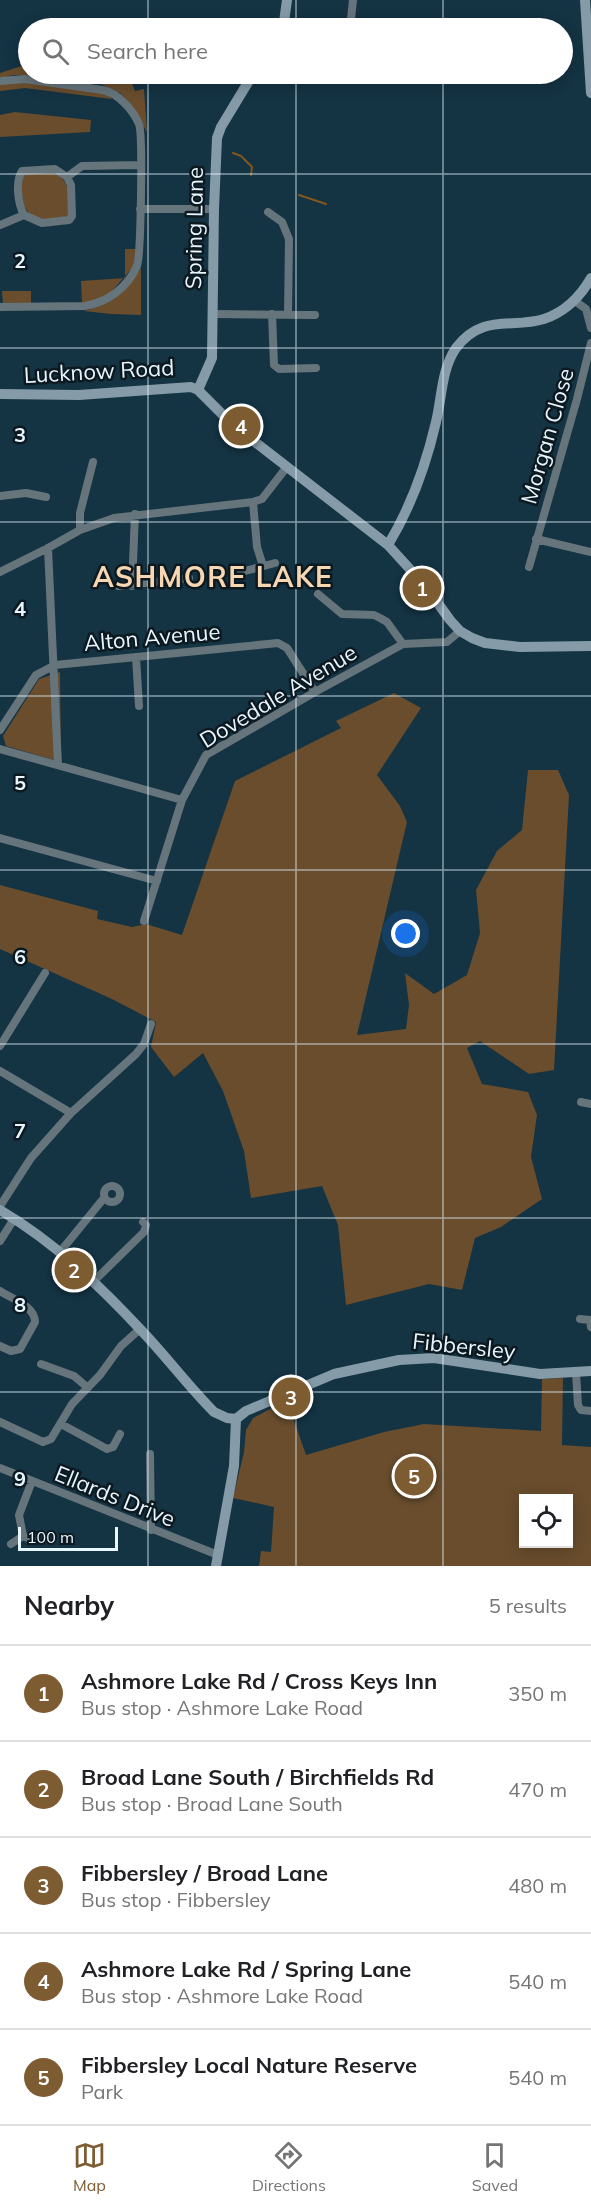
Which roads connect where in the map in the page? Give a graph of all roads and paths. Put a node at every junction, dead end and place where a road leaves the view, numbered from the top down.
1 (287, 0) edge
2 (352, 0) edge
3 (585, 0) edge
4 (285, 18) edge
5 (351, 18) edge
6 (18, 80) edge
7 (0, 81) edge
8 (60, 84) edge
9 (247, 84) edge
10 (591, 93) edge
11 (140, 165) junction
12 (67, 177) junction
13 (140, 209) junction
14 (214, 209) junction
15 (268, 212) dead end
16 (24, 215) junction
17 (0, 225) edge
18 (591, 278) edge
19 (575, 301) junction
20 (0, 307) edge
21 (213, 314) junction
22 (272, 314) junction
23 (288, 315) junction
24 (315, 315) dead end
25 (591, 328) edge
26 (591, 343) edge
27 (316, 368) dead end
28 (198, 390) junction
29 (0, 394) edge
30 (93, 462) dead end
31 (286, 468) junction
32 (0, 496) edge
33 (45, 497) dead end
34 (253, 502) junction
35 (135, 514) junction
36 (80, 530) junction
37 (536, 539) junction
38 (388, 545) junction
39 (48, 548) junction
40 (591, 552) edge
41 (275, 563) dead end
42 (263, 566) junction
43 (529, 567) dead end
44 (0, 572) edge
45 (241, 572) dead end
46 (189, 578) dead end
47 (118, 586) dead end
48 (132, 586) junction
49 (318, 594) dead end
50 (460, 631) junction
51 (403, 644) junction
52 (591, 646) edge
53 (135, 657) junction
54 (55, 665) junction
55 (315, 692) junction
56 (139, 706) dead end
57 (0, 730) edge
58 (0, 749) edge
59 (58, 765) junction
60 (182, 800) junction
61 (0, 838) edge
62 (157, 881) junction
63 (144, 921) dead end
64 (45, 973) dead end
65 (151, 1024) dead end
66 (0, 1046) edge
67 (0, 1071) edge
68 (581, 1102) dead end
69 (591, 1104) edge
70 (71, 1113) junction
71 (104, 1198) dead end
72 (0, 1208) edge
73 (14, 1219) junction
74 (143, 1222) dead end
75 (0, 1242) edge
76 (60, 1252) junction
77 (94, 1281) junction
78 (0, 1292) edge
79 (579, 1319) dead end
80 (591, 1327) edge
81 (140, 1329) junction
82 (0, 1346) edge
83 (41, 1364) dead end
84 (591, 1371) edge
85 (575, 1373) junction
86 (87, 1387) junction
87 (591, 1411) edge
88 (236, 1419) junction
89 (0, 1422) edge
90 (61, 1424) junction
91 (120, 1434) dead end
92 (150, 1454) dead end
93 (0, 1468) edge
94 (140, 1473) dead end
95 (150, 1473) junction
96 (33, 1482) junction
97 (151, 1530) junction
98 (23, 1536) junction
99 (33, 1540) dead end
100 (11, 1544) dead end
101 (217, 1560) edge

1 - 4 street
2 - 5 street
3 - 10 street
6 - 7 street
8 - 11 street
9 - 14 street, Spring Lane
11 - 12 street
11 - 13 street
12 - 16 street
12 - 16 street
13 - 14 street
13 - 20 street
14 - 21 street, Spring Lane
15 - 23 street
16 - 17 street
18 - 19 street
19 - 25 street
19 - 38 street
21 - 22 street
21 - 28 street, Spring Lane
22 - 23 street
22 - 27 street
23 - 24 street
26 - 37 street, Morgan Close
28 - 29 street, Lucknow Road
28 - 31 street
30 - 36 street
31 - 34 street
31 - 38 street
32 - 33 street
34 - 35 street
34 - 42 street
35 - 36 street
35 - 48 street
36 - 39 street
37 - 40 street, Morgan Close
37 - 43 street, Morgan Close
38 - 50 street
39 - 44 street
39 - 54 street
41 - 42 street
42 - 45 street
46 - 48 street
47 - 48 street
49 - 51 street
50 - 51 street, Dovedale Avenue
50 - 52 street
51 - 55 street, Dovedale Avenue
53 - 54 street, Alton Avenue
53 - 55 street, Alton Avenue
53 - 56 street
54 - 57 street, Alton Avenue
54 - 59 street
55 - 60 street, Dovedale Avenue
58 - 59 street
59 - 60 street
60 - 62 street, Dovedale Avenue
61 - 62 street
62 - 63 street, Dovedale Avenue
64 - 66 street
65 - 70 street
67 - 70 street
68 - 69 street
70 - 72 street
71 - 76 street
72 - 73 street
73 - 75 street
73 - 76 street
74 - 77 street
76 - 77 street
77 - 81 street
78 - 82 street
79 - 80 street
81 - 86 street
81 - 88 street
83 - 86 street
84 - 85 street, Fibbersley
85 - 87 street
85 - 88 street, Fibbersley
86 - 90 street
88 - 101 street
89 - 90 street
90 - 91 street
92 - 95 street
93 - 96 street, Ellards Drive
94 - 95 street
95 - 97 street
96 - 97 street, Ellards Drive
96 - 98 street
97 - 101 street, Ellards Drive
98 - 99 street
98 - 100 street

